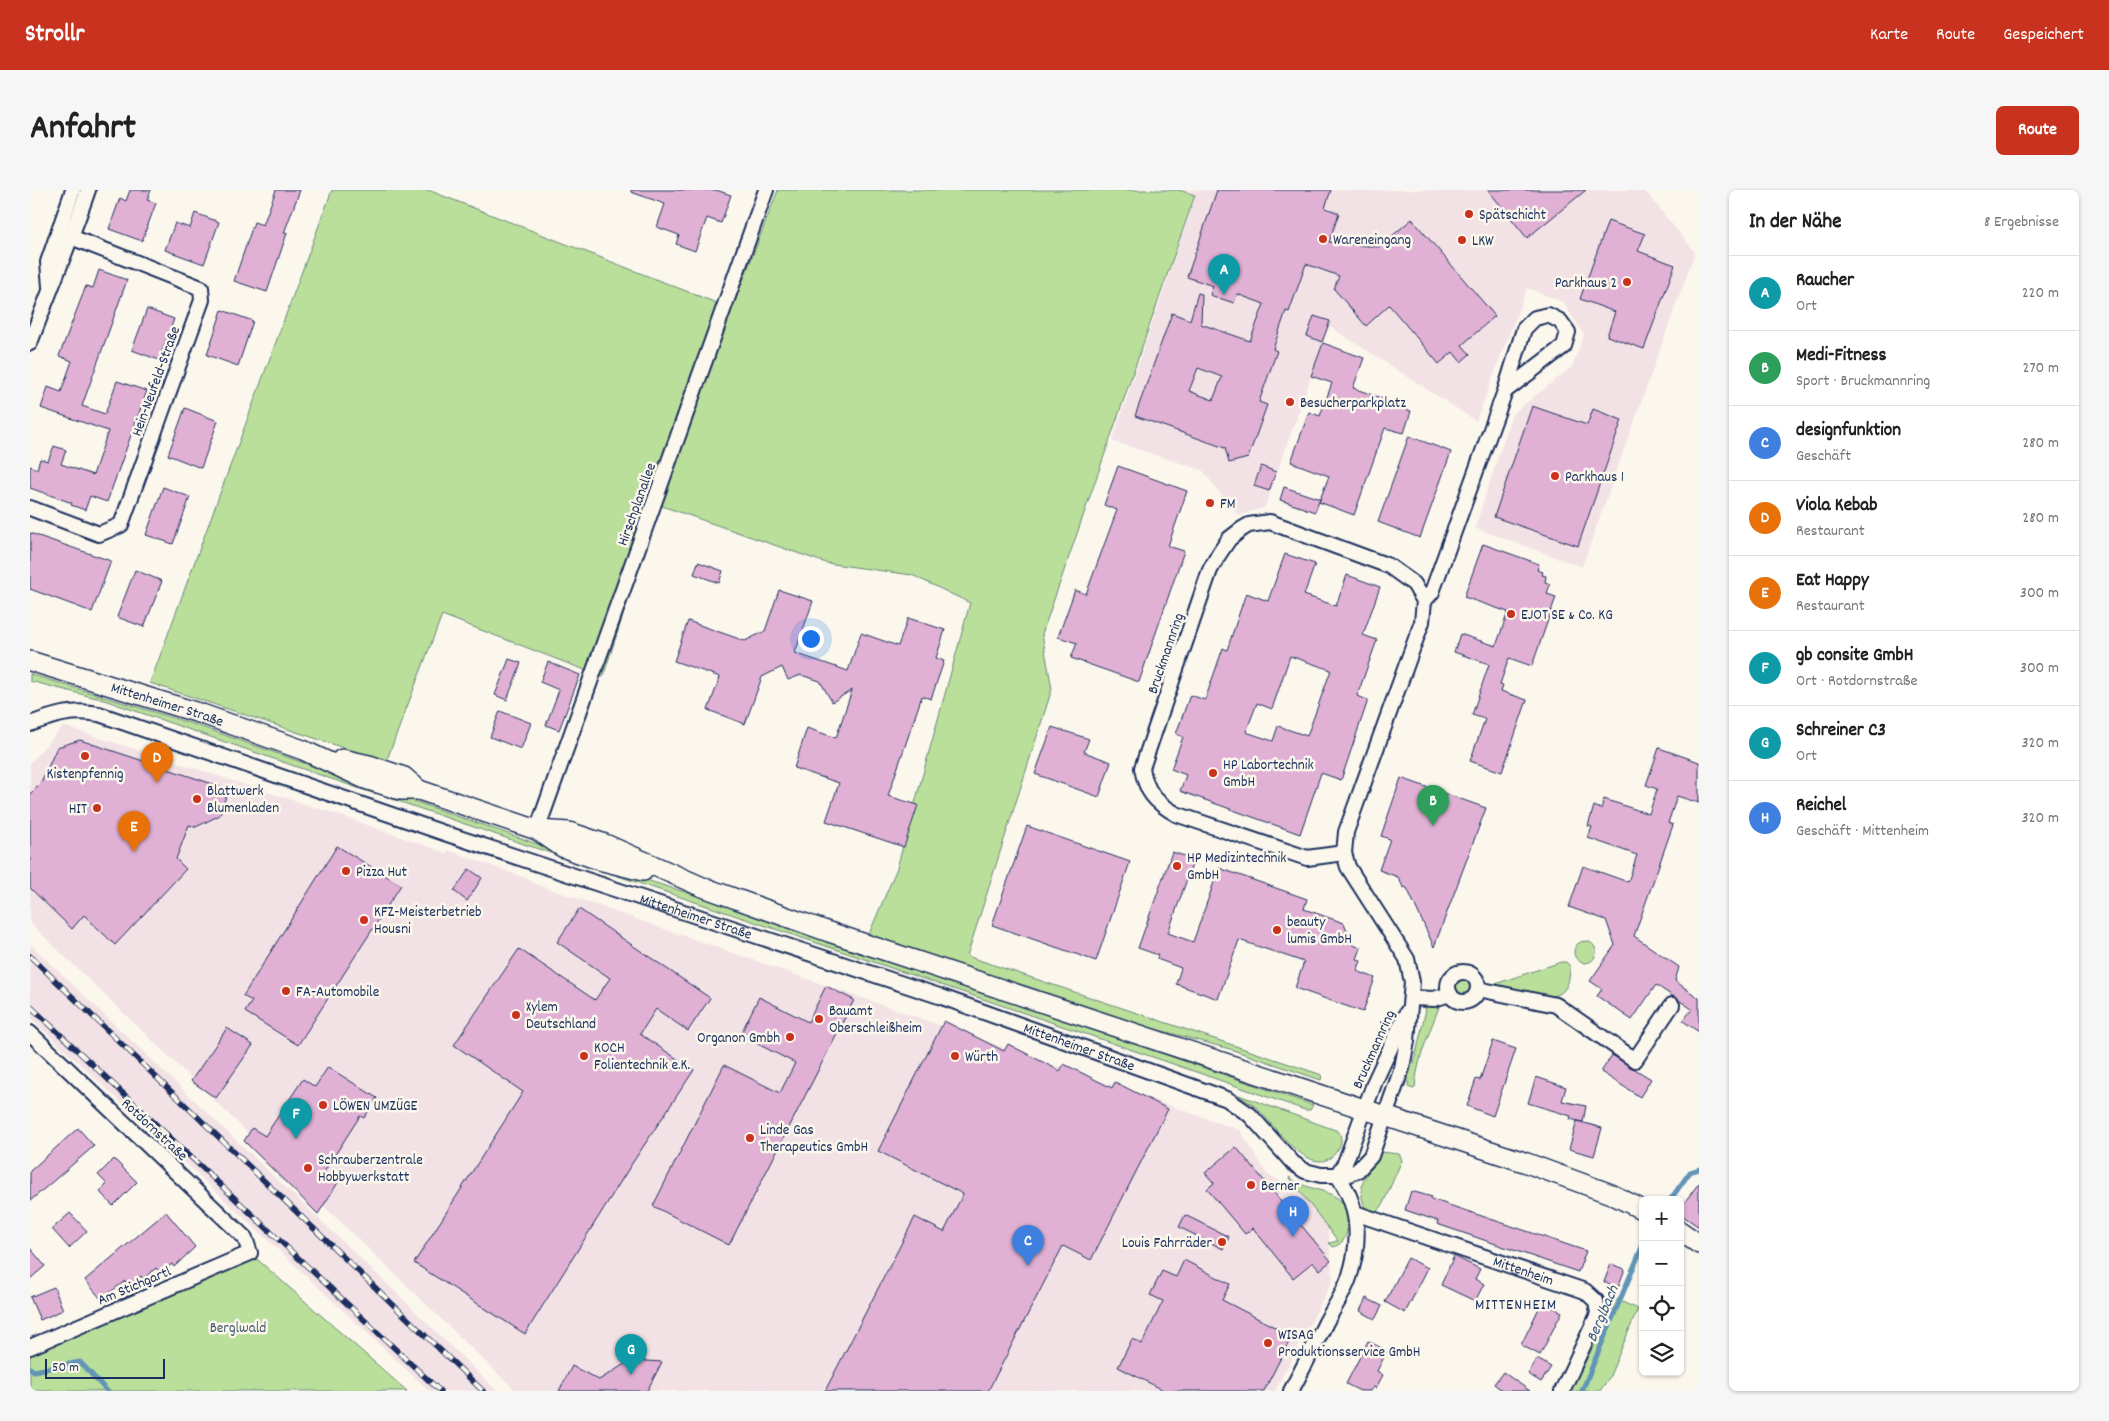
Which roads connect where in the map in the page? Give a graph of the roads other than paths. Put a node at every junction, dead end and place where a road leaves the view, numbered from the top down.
1 (766, 190) edge
2 (80, 191) edge
3 (71, 237) junction
4 (50, 288) junction
5 (34, 321) edge
6 (30, 343) edge
7 (1505, 390) junction
8 (30, 508) edge
9 (1424, 601) junction
10 (30, 661) edge
11 (30, 724) edge
12 (537, 830) junction
13 (1344, 853) junction
14 (1478, 989) junction
15 (1450, 994) junction
16 (1412, 1001) junction
17 (1672, 1005) dead end
18 (30, 1033) edge
19 (1364, 1108) junction
20 (1386, 1115) junction
21 (1337, 1175) junction
22 (1639, 1208) edge
23 (1355, 1213) junction
24 (1684, 1234) edge
25 (1699, 1244) edge
26 (250, 1253) joint
27 (30, 1347) edge
28 (1291, 1391) edge
29 (1562, 1391) edge

1 - 12 street, Hirschplanallee
2 - 3 street
2 - 4 street
3 - 4 street
3 - 8 street, Hein-Neufeld-Straße
4 - 5 street
5 - 6 street
7 - 7 street
7 - 9 street
9 - 13 street
9 - 13 street, Bruckmannring
10 - 12 main road, Mittenheimer Straße
11 - 21 street, Mittenheimer Straße
12 - 19 main road, Mittenheimer Straße
13 - 16 street, Bruckmannring
14 - 15 street, Bruckmannring
14 - 15 street
14 - 17 street
15 - 16 street, Bruckmannring
16 - 19 street, Bruckmannring
16 - 20 street, Bruckmannring
18 - 26 street, Rotdornstraße
19 - 20 main road, Mittenheimer Straße
19 - 21 street
20 - 21 street, Mittenheimer Straße
20 - 22 main road
21 - 23 street
23 - 28 street
23 - 29 street, Mittenheim
24 - 25 main road
26 - 27 street, Am Stichgartl

